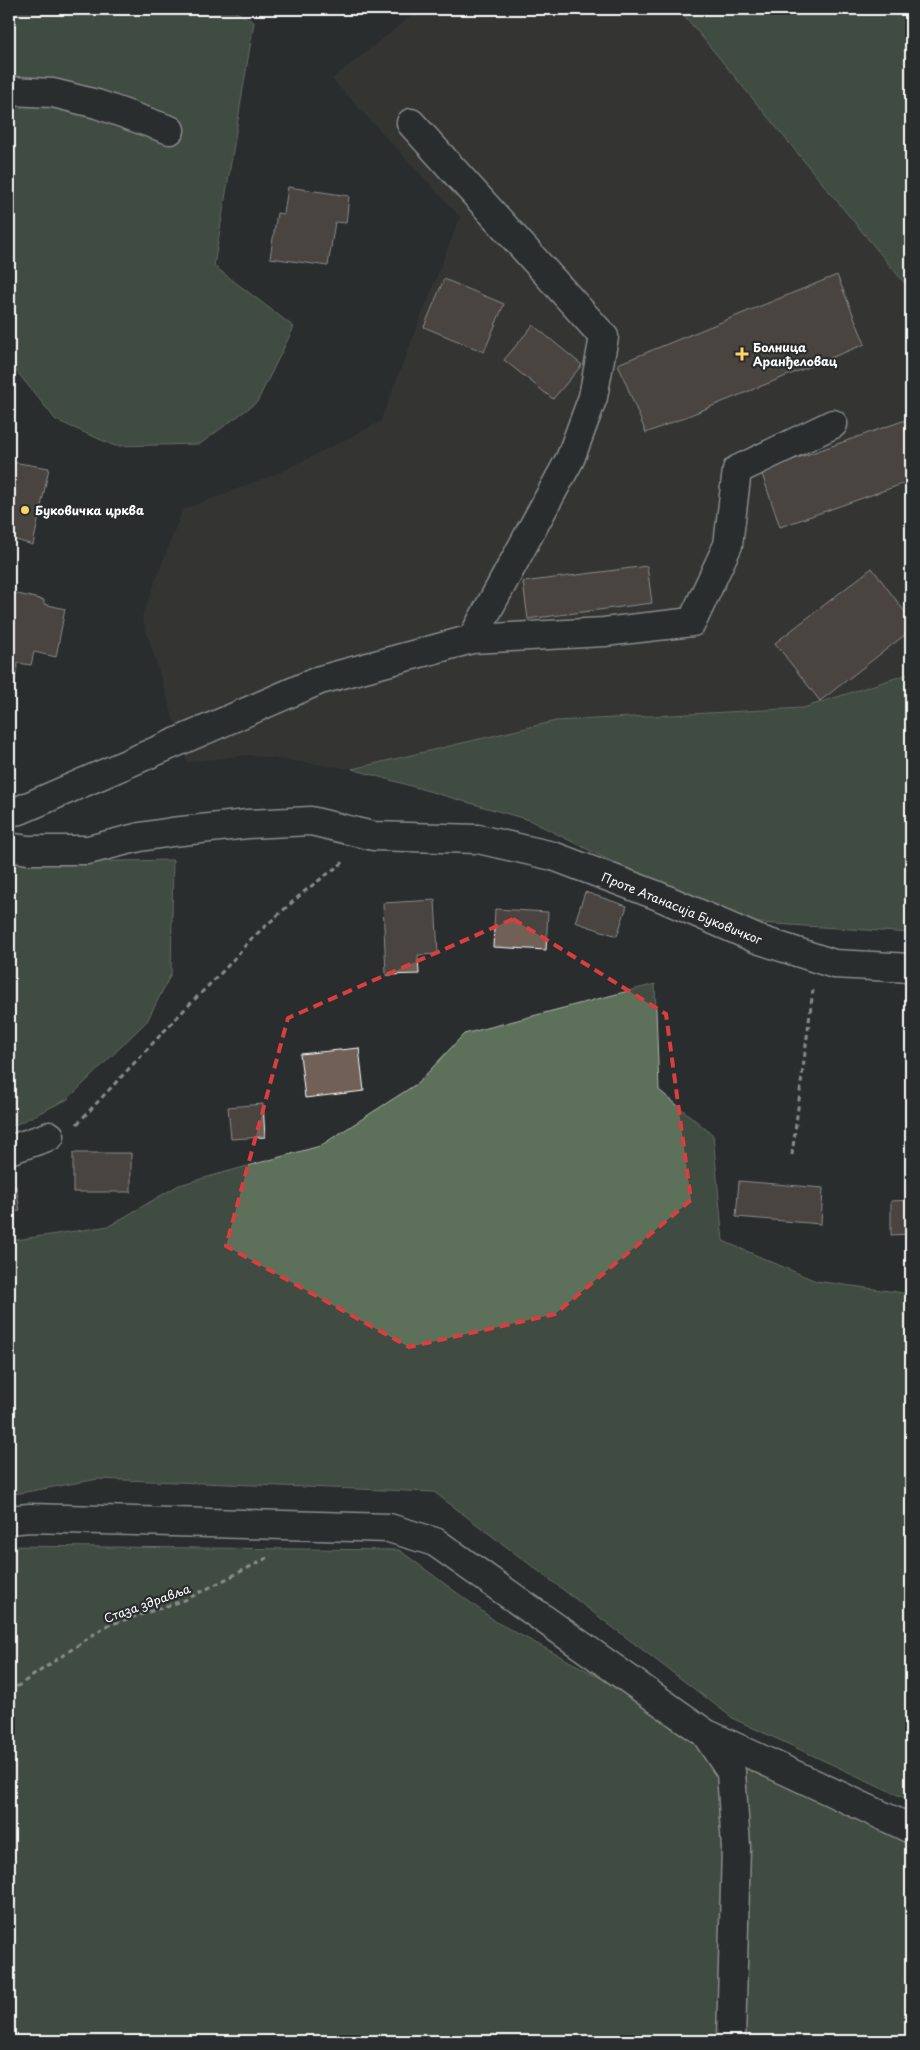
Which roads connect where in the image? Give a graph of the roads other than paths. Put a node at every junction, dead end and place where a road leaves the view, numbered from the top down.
1 (9, 91) edge
2 (411, 123) dead end
3 (170, 130) dead end
4 (833, 424) dead end
5 (472, 639) junction
6 (9, 812) edge
7 (9, 847) edge
8 (911, 968) edge
9 (50, 1136) road end
10 (9, 1150) edge
11 (9, 1520) edge
12 (705, 1733) junction
13 (911, 1829) edge
14 (731, 2041) edge

1 - 3 street
2 - 5 street
4 - 5 street
5 - 6 street
7 - 8 street, Проте Атанасија Буковичког
9 - 10 street
11 - 12 street
12 - 13 street
12 - 14 street

